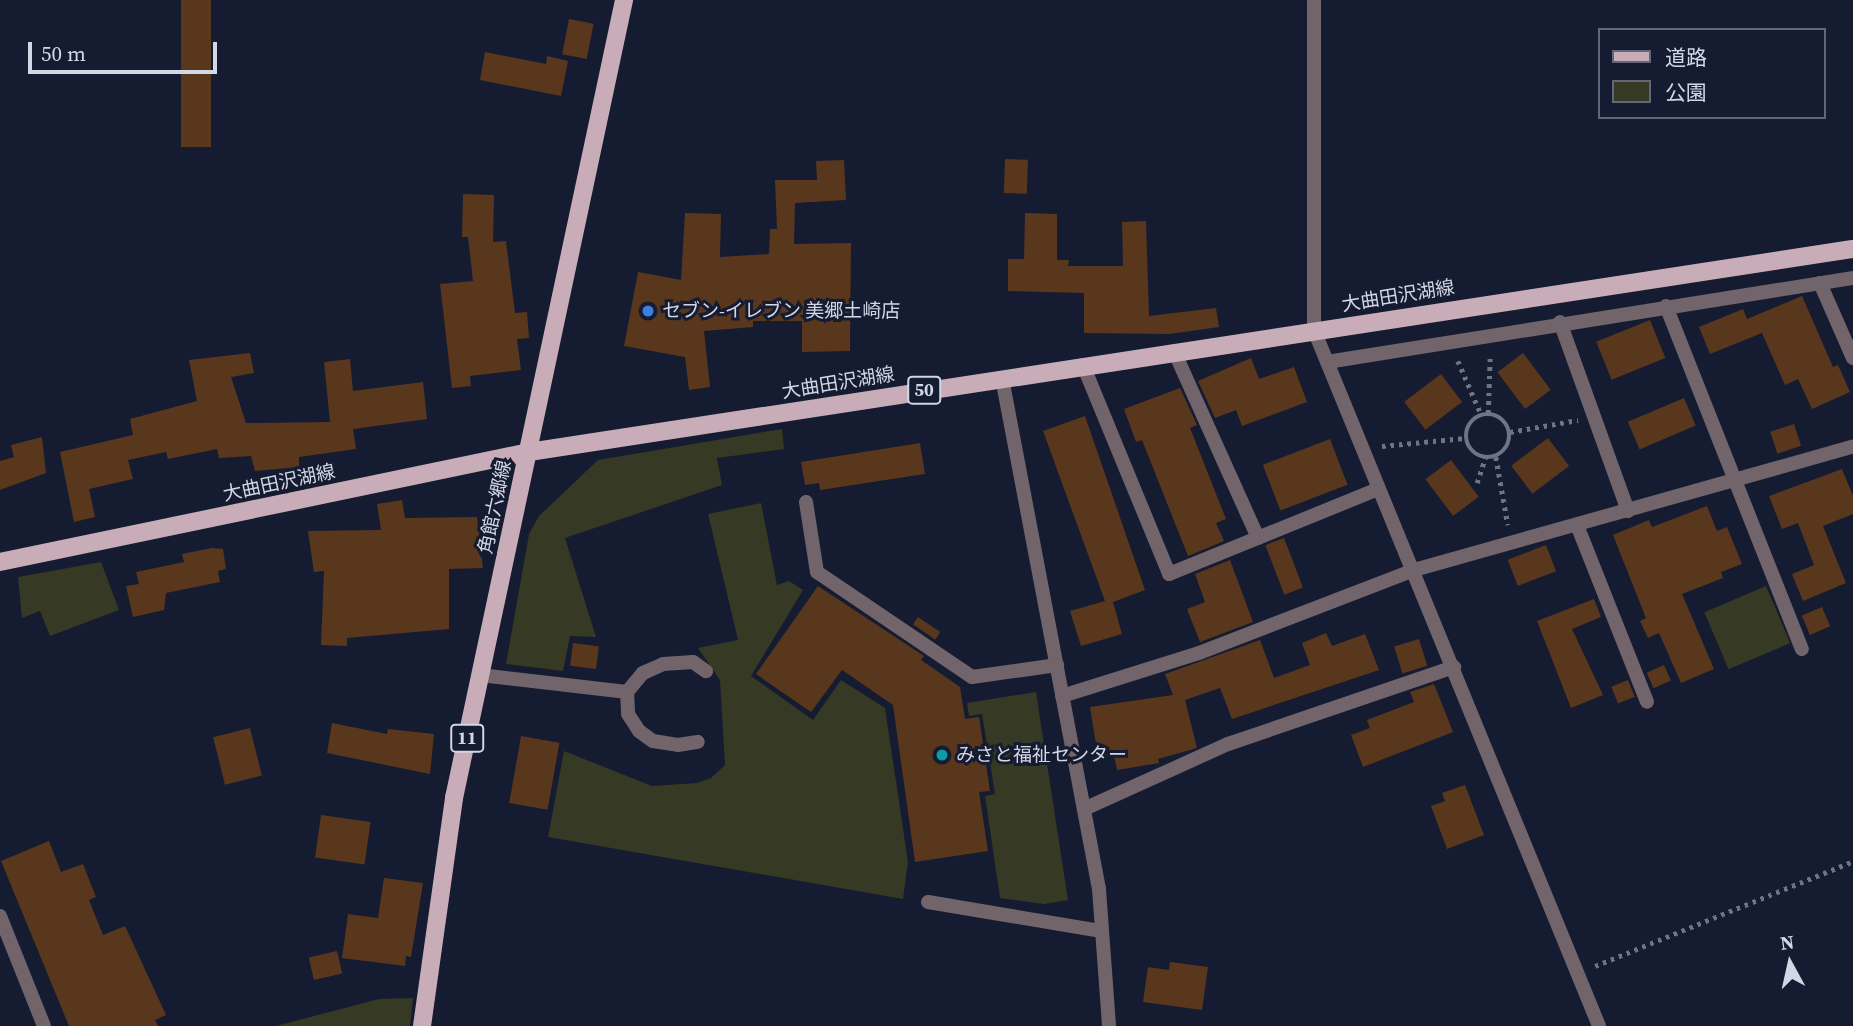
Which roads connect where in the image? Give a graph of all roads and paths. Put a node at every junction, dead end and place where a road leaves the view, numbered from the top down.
1 (624, 0) edge
2 (1314, 0) edge
3 (1853, 249) edge
4 (1853, 278) edge
5 (1820, 283) junction
6 (1666, 306) junction
7 (1560, 323) junction
8 (1314, 330) junction
9 (1490, 334) junction
10 (1449, 341) junction
11 (1174, 351) junction
12 (1853, 358) edge
13 (1327, 362) junction
14 (1083, 365) junction
15 (1002, 378) junction
16 (1488, 413) junction
17 (1481, 414) junction
18 (1594, 417) junction
19 (1510, 432) junction
20 (1465, 438) junction
21 (1853, 447) edge
22 (1360, 449) junction
23 (528, 452) junction
24 (1496, 457) junction
25 (1485, 458) junction
26 (1738, 481) junction
27 (1476, 484) dead end
28 (1376, 490) junction
29 (806, 502) dead end
30 (1628, 511) junction
31 (1577, 525) junction
32 (1258, 538) junction
33 (1511, 543) junction
34 (0, 562) edge
35 (1414, 570) junction
36 (1802, 649) dead end
37 (1057, 665) junction
38 (1454, 667) junction
39 (706, 671) dead end
40 (480, 675) junction
41 (628, 692) junction
42 (1062, 696) junction
43 (1647, 702) dead end
44 (698, 742) dead end
45 (1084, 809) junction
46 (1853, 861) edge
47 (928, 902) dead end
48 (0, 916) edge
49 (1102, 931) junction
50 (1578, 973) junction
51 (44, 1026) edge
52 (422, 1026) edge
53 (1109, 1026) edge
54 (1599, 1026) edge

1 - 23 main road, 角館六郷線 / 11
2 - 8 street
3 - 8 main road, 大曲田沢湖線 / 50
4 - 5 street
5 - 6 street
5 - 12 street
6 - 7 street
6 - 26 street
7 - 9 street
7 - 18 street
8 - 11 main road, 大曲田沢湖線 / 50
8 - 13 street
9 - 10 street
9 - 16 path
10 - 13 street
10 - 17 path
11 - 14 main road, 大曲田沢湖線 / 50
11 - 32 street
13 - 22 street
14 - 15 main road, 大曲田沢湖線 / 50
14 - 32 street
15 - 23 main road, 大曲田沢湖線 / 50
15 - 37 street
16 - 17 path
16 - 19 path
17 - 20 path
18 - 19 path
18 - 30 street
19 - 24 path
20 - 22 path
20 - 25 path
21 - 26 street
22 - 28 street
23 - 34 main road, 大曲田沢湖線 / 50
23 - 40 main road, 角館六郷線 / 11
24 - 25 path
24 - 33 path
25 - 27 path
26 - 30 street
26 - 36 street
28 - 32 street
28 - 35 street
29 - 37 street
30 - 31 street
31 - 33 street
31 - 43 street
33 - 35 street
35 - 38 street
35 - 42 street
37 - 42 street
38 - 45 street
38 - 50 street
39 - 41 street
40 - 41 street
40 - 52 main road, 角館六郷線 / 11
41 - 44 street
42 - 45 street
45 - 49 street
46 - 50 path
47 - 49 street
48 - 51 street
49 - 53 street
50 - 54 street

